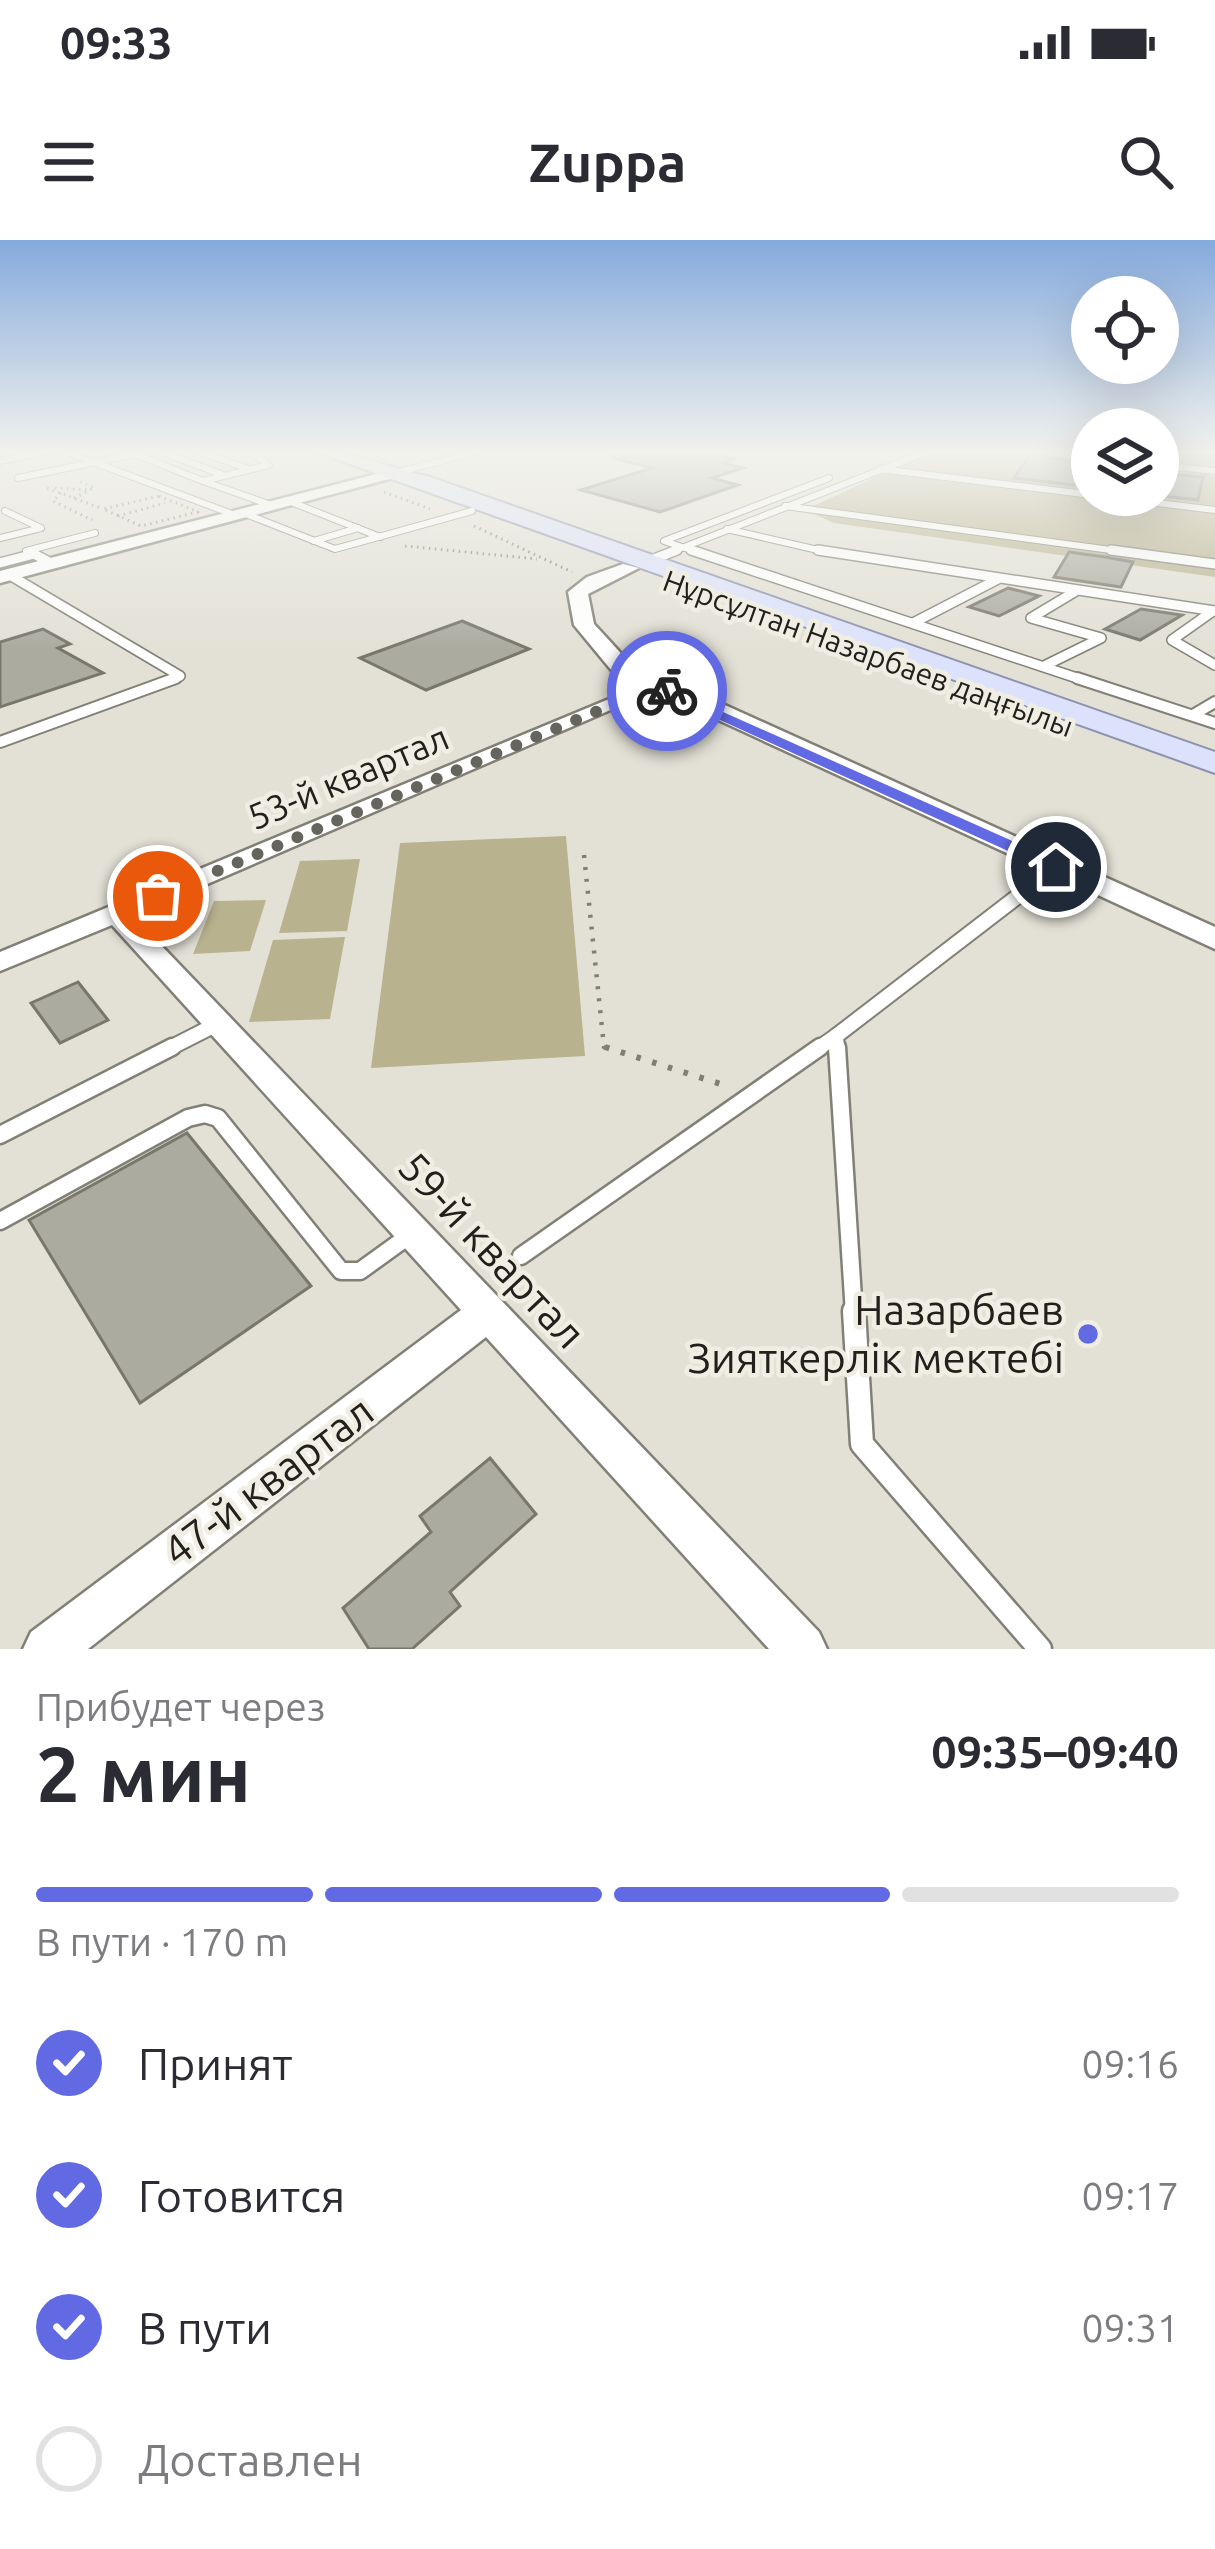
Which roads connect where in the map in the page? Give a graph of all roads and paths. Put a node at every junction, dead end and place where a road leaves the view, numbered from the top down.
1 (17, 517) edge
2 (93, 517) edge
3 (120, 517) edge
4 (164, 517) edge
5 (179, 517) edge
6 (220, 517) edge
7 (247, 517) edge
8 (323, 517) edge
9 (452, 517) edge
10 (467, 517) edge
11 (472, 517) edge
12 (514, 517) edge
13 (728, 517) edge
14 (758, 517) edge
15 (865, 517) edge
16 (88, 518) joint
17 (170, 519) junction
18 (358, 528) junction
19 (727, 529) junction
20 (95, 533) joint
21 (380, 537) junction
22 (0, 538) edge
23 (368, 540) junction
24 (314, 541) junction
25 (681, 548) junction
26 (37, 556) junction
27 (542, 559) junction
28 (1215, 564) edge
29 (638, 565) junction
30 (2, 567) edge
31 (594, 580) junction
32 (998, 580) junction
33 (1076, 591) junction
34 (1214, 611) edge
35 (1200, 621) junction
36 (913, 623) junction
37 (1215, 625) edge
38 (1215, 665) edge
39 (1044, 666) junction
40 (657, 686) junction
41 (1215, 702) edge
42 (1193, 716) junction
43 (1215, 723) edge
44 (0, 742) edge
45 (1215, 763) edge
46 (1215, 780) edge
47 (584, 855) dead end
48 (1056, 867) junction
49 (116, 913) junction
50 (1215, 939) edge
51 (0, 962) edge
52 (219, 1024) junction
53 (836, 1036) junction
54 (752, 1094) junction
55 (0, 1135) edge
56 (0, 1221) edge
57 (414, 1232) junction
58 (521, 1256) dead end
59 (488, 1312) junction
60 (48, 1649) edge
61 (802, 1649) edge
62 (1040, 1649) edge

1 - 22 lane
2 - 16 path
3 - 17 path
4 - 17 path
5 - 17 path
6 - 26 street
7 - 24 lane
8 - 18 lane
9 - 21 lane
10 - 27 path
11 - 29 main road, Нұрсұлтан Назарбаев даңғылы
12 - 29 main road, Нұрсұлтан Назарбаев даңғылы
13 - 25 lane
14 - 19 lane
15 - 28 lane
16 - 20 path
18 - 21 lane
18 - 24 lane
19 - 25 lane
19 - 32 lane
20 - 26 lane
21 - 23 lane
23 - 24 lane
23 - 27 path
25 - 29 lane
25 - 36 lane
26 - 30 street
26 - 30 lane
27 - 31 path
29 - 31 street
29 - 45 main road, Нұрсұлтан Назарбаев даңғылы
29 - 46 main road, Нұрсұлтан Назарбаев даңғылы
30 - 44 lane
31 - 40 street
32 - 33 lane
32 - 36 lane
33 - 34 lane
33 - 39 lane
34 - 35 lane
35 - 37 lane
35 - 38 lane
36 - 39 lane
39 - 42 lane
40 - 48 street
40 - 49 street, 53-й квартал
41 - 42 lane
42 - 43 lane
47 - 54 path
48 - 50 street
48 - 53 lane
49 - 51 street, 53-й квартал
49 - 52 street, 59-й квартал
52 - 55 lane
52 - 57 street, 59-й квартал
53 - 54 lane
53 - 62 lane
54 - 58 lane
56 - 57 lane
57 - 59 street, 59-й квартал
59 - 60 street, 47-й квартал
59 - 61 street, 59-й квартал

